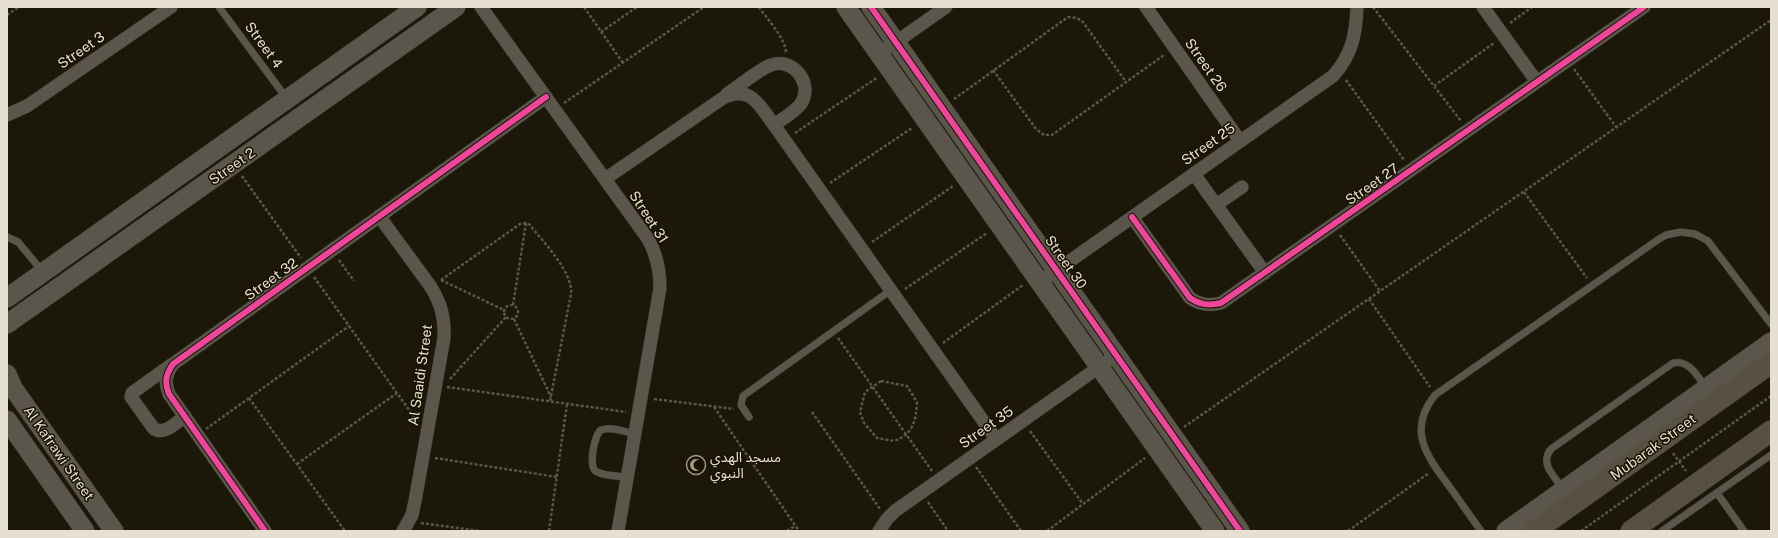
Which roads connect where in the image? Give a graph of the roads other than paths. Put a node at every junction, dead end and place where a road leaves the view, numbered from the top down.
1 (171, 7) edge
2 (219, 7) edge
3 (418, 7) edge
4 (456, 7) edge
5 (481, 7) edge
6 (846, 7) edge
7 (871, 7) edge
8 (946, 7) edge
9 (1146, 7) edge
10 (1357, 7) edge
11 (1483, 7) edge
12 (1644, 7) edge
13 (896, 42) junction
14 (884, 62) junction
15 (1537, 82) junction
16 (546, 97) junction
17 (723, 98) junction
18 (287, 99) junction
19 (7, 115) edge
20 (774, 125) junction
21 (1240, 141) junction
22 (1194, 174) junction
23 (605, 179) junction
24 (1242, 187) dead end
25 (152, 195) junction
26 (1216, 205) junction
27 (165, 213) junction
28 (379, 216) junction
29 (1132, 217) junction
30 (7, 237) edge
31 (1057, 270) junction
32 (43, 272) junction
33 (1265, 273) junction
34 (1038, 279) junction
35 (893, 293) junction
36 (7, 298) edge
37 (1771, 324) edge
38 (8, 325) edge
39 (1771, 342) edge
40 (1116, 355) junction
41 (1771, 362) edge
42 (173, 364) junction
43 (1099, 367) junction
44 (7, 377) edge
45 (1706, 388) junction
46 (184, 416) junction
47 (749, 417) dead end
48 (7, 420) edge
49 (1771, 431) edge
50 (635, 434) junction
51 (996, 439) junction
52 (1771, 455) edge
53 (627, 477) junction
54 (1564, 490) junction
55 (1717, 492) junction
56 (406, 526) edge
57 (85, 531) edge
58 (114, 531) edge
59 (265, 531) edge
60 (618, 531) edge
61 (879, 531) edge
62 (1215, 531) edge
63 (1240, 531) edge
64 (1481, 531) edge
65 (1506, 531) edge
66 (1535, 531) edge
67 (1631, 531) edge
68 (1662, 531) edge
69 (1744, 531) edge

1 - 19 street, Street 3
2 - 18 lane, Street 4
3 - 18 street, Street 2
4 - 27 street, Street 2
5 - 16 street, Street 31
6 - 14 street
7 - 13 street, Street 30
8 - 13 street
9 - 21 street, Street 26
10 - 21 street, Street 25
11 - 15 street
12 - 15 street, Street 27
13 - 14 street
13 - 31 street, Street 30
14 - 34 street
15 - 33 street, Street 27
16 - 23 street, Street 31
16 - 28 street, Street 32
17 - 20 street
17 - 20 street
17 - 23 street
18 - 25 street, Street 2
20 - 35 street
21 - 22 street, Street 25
22 - 26 street
22 - 29 street, Street 25
23 - 50 street, Street 31
24 - 26 street
25 - 27 street
25 - 32 street, Street 2
26 - 33 street
27 - 38 street, Street 2
28 - 42 street, Street 32
28 - 56 street, Al Saaidi Street
29 - 31 street, Street 25
29 - 33 street, Street 27
30 - 32 lane
31 - 34 street, Street 25
31 - 40 street, Street 30
32 - 36 street, Street 2
34 - 43 street
35 - 47 lane
35 - 51 street
37 - 64 lane
39 - 45 street
40 - 43 street, Street 35
40 - 63 street, Street 30
41 - 66 main road, Mubarak Street
42 - 46 street
42 - 46 street, Street 32
43 - 51 street, Street 35
43 - 62 street
44 - 58 street, Al Kafrawi Street
45 - 54 street
45 - 54 lane
46 - 59 street
48 - 57 street, Al Kafrawi Street
49 - 67 main road
50 - 53 street, Street 31
50 - 53 lane
51 - 61 street, Street 35
52 - 55 lane
53 - 60 street, Street 31
54 - 65 street
55 - 68 lane
55 - 69 lane

